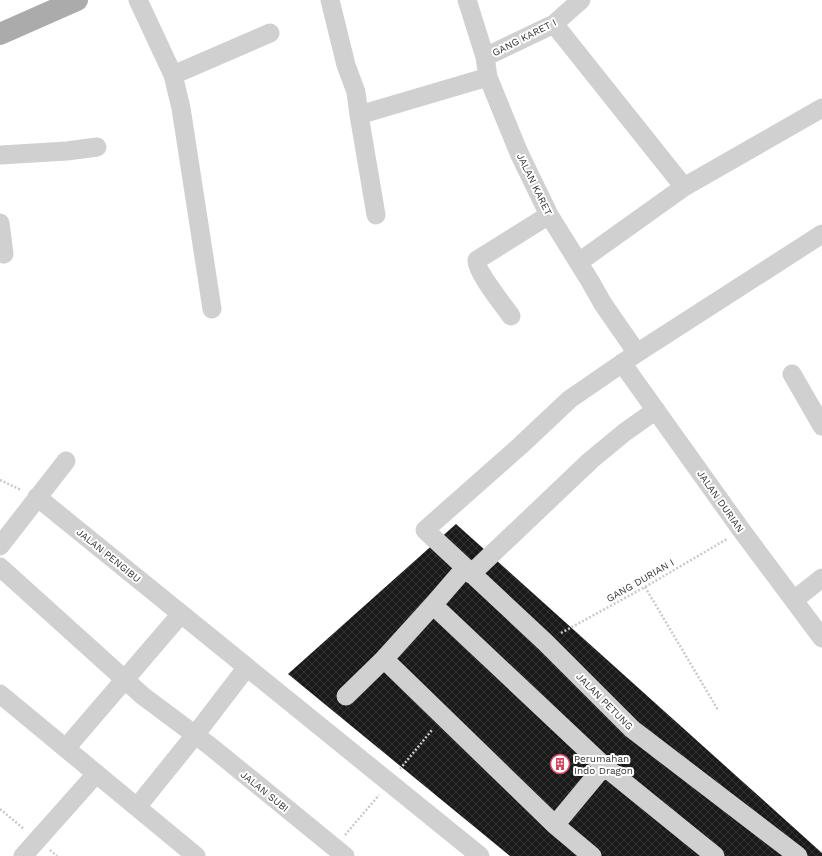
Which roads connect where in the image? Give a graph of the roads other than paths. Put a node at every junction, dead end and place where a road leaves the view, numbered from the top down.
1 (77, 0) edge
2 (138, 0) edge
3 (330, 0) edge
4 (467, 0) edge
5 (581, 0) edge
6 (554, 24) junction
7 (270, 33) dead end
8 (0, 34) edge
9 (485, 57) junction
10 (173, 75) junction
11 (488, 77) junction
12 (822, 108) edge
13 (359, 115) junction
14 (97, 147) dead end
15 (0, 155) edge
16 (684, 187) junction
17 (549, 214) junction
18 (376, 215) dead end
19 (0, 223) edge
20 (822, 234) edge
21 (4, 254) dead end
22 (579, 262) junction
23 (212, 309) dead end
24 (512, 316) dead end
25 (630, 358) junction
26 (792, 374) dead end
27 (656, 410) junction
28 (822, 426) edge
29 (66, 461) dead end
30 (37, 497) junction
31 (0, 546) edge
32 (0, 567) edge
33 (468, 571) junction
34 (822, 578) edge
35 (794, 600) junction
36 (433, 605) junction
37 (181, 614) junction
38 (822, 638) edge
39 (384, 658) junction
40 (247, 667) junction
41 (125, 680) junction
42 (0, 694) edge
43 (346, 696) dead end
44 (195, 735) junction
45 (66, 748) junction
46 (604, 766) junction
47 (96, 774) junction
48 (137, 807) junction
49 (555, 825) junction
50 (340, 852) edge
51 (23, 856) edge
52 (196, 856) edge
53 (480, 856) edge
54 (592, 856) edge
55 (715, 856) edge
56 (798, 856) edge

1 - 8 main road
2 - 10 street
3 - 13 street
4 - 9 street, JALAN KARET
5 - 6 street, GANG KARET I
6 - 9 street, GANG KARET I
6 - 16 street
7 - 10 street
9 - 11 street, JALAN KARET
10 - 23 street
11 - 13 street
11 - 17 street, JALAN KARET
12 - 16 street
13 - 18 street
14 - 15 street
16 - 22 street
17 - 22 street, JALAN KARET
17 - 24 street
19 - 21 street
20 - 25 street
22 - 25 street, JALAN KARET
25 - 27 street, JALAN DURIAN
25 - 33 street, JALAN PETUNG
26 - 28 street
27 - 33 street
27 - 35 street, JALAN DURIAN
29 - 30 street
30 - 31 street
30 - 37 street, JALAN PENGIBU
32 - 41 street, JALAN SUBI
33 - 36 street
33 - 56 street, JALAN PETUNG
34 - 35 street
35 - 38 street, JALAN DURIAN
36 - 39 street
36 - 46 street
37 - 40 street, JALAN PENGIBU
37 - 41 street
39 - 43 street
39 - 49 street
40 - 44 street
40 - 53 street, JALAN PENGIBU
41 - 44 street, JALAN SUBI
41 - 45 street
42 - 45 street
44 - 48 street
44 - 50 street, JALAN SUBI
45 - 47 street
46 - 49 street
46 - 55 street
47 - 48 street
47 - 51 street
48 - 52 street
49 - 54 street

